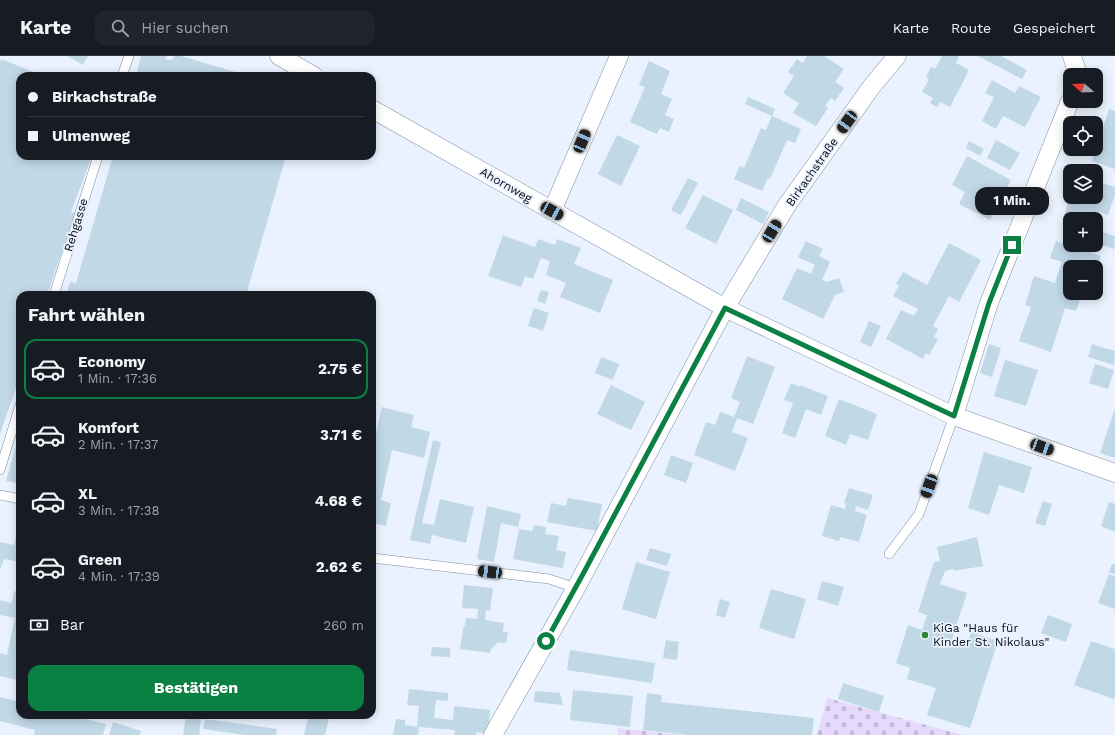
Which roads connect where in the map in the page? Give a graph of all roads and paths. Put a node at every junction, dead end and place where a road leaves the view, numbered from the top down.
1 (129, 56) edge
2 (279, 56) edge
3 (619, 56) edge
4 (897, 56) edge
5 (1072, 56) edge
6 (1076, 68) edge
7 (123, 72) edge
8 (307, 72) edge
9 (1067, 108) edge
10 (376, 111) edge
11 (97, 160) edge
12 (552, 211) junction
13 (55, 291) edge
14 (725, 308) junction
15 (954, 416) junction
16 (16, 418) edge
17 (0, 470) edge
18 (1115, 473) edge
19 (0, 495) edge
20 (16, 498) edge
21 (889, 554) dead end
22 (376, 558) edge
23 (576, 588) junction
24 (493, 735) edge

1 - 7 lane
2 - 8 street
3 - 12 street
4 - 14 street, Birkachstraße
5 - 6 street
9 - 15 street
10 - 12 street, Ahornweg
11 - 13 lane, Rehgasse
12 - 14 street, Ahornweg
14 - 15 street, Ahornweg
14 - 23 street, Birkachstraße
15 - 18 street, Ahornweg
15 - 21 lane
16 - 17 lane
19 - 20 lane
22 - 23 lane
23 - 24 street, Birkachstraße

